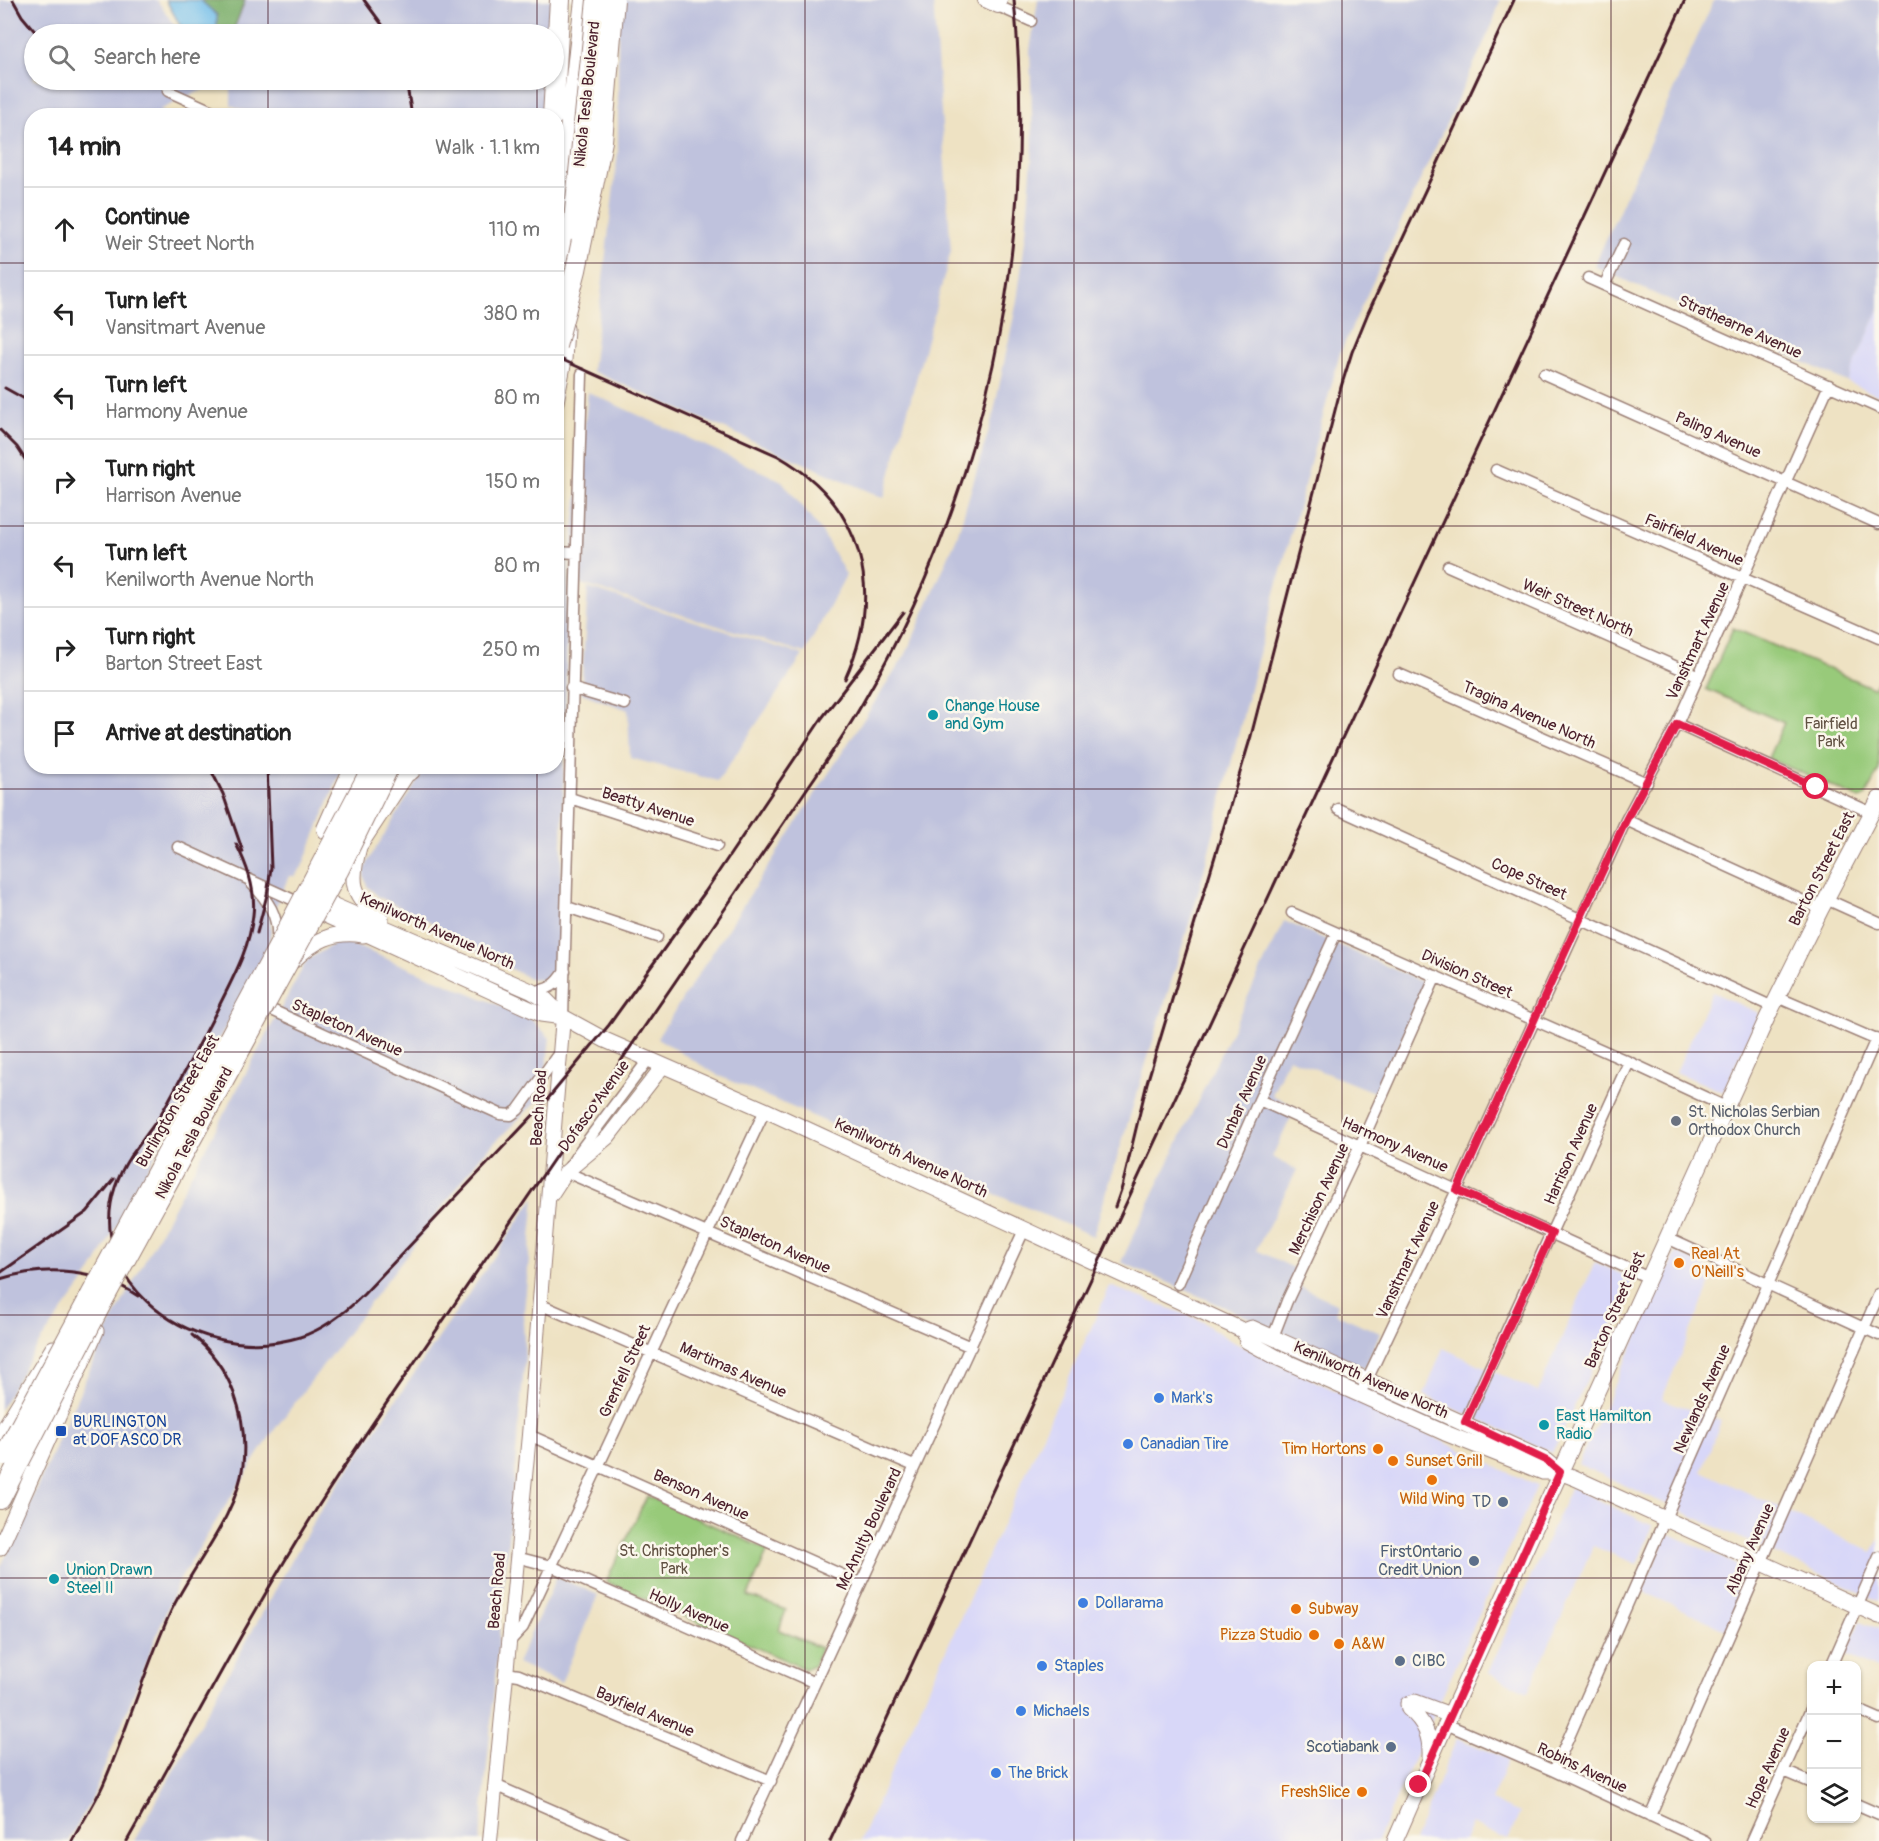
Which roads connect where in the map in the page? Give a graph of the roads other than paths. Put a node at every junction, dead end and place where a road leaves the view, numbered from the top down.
1 (560, 0) edge
2 (587, 0) edge
3 (597, 0) edge
4 (614, 0) edge
5 (985, 0) edge
6 (999, 3) edge
7 (1031, 21) dead end
8 (559, 24) edge
9 (555, 90) edge
10 (168, 91) dead end
11 (205, 108) edge
12 (553, 108) edge
13 (564, 186) edge
14 (568, 224) junction
15 (564, 236) edge
16 (1624, 244) dead end
17 (564, 263) edge
18 (1588, 278) dead end
19 (1605, 284) junction
20 (564, 289) edge
21 (564, 316) edge
22 (564, 330) edge
23 (564, 358) edge
24 (582, 374) dead end
25 (1544, 374) dead end
26 (1829, 386) junction
27 (1879, 408) edge
28 (1496, 470) dead end
29 (1784, 482) junction
30 (1879, 524) edge
31 (564, 552) edge
32 (576, 553) junction
33 (1448, 566) dead end
34 (1743, 578) junction
35 (1879, 638) edge
36 (1400, 674) dead end
37 (1697, 676) junction
38 (572, 688) junction
39 (625, 704) dead end
40 (1677, 724) junction
41 (349, 774) edge
42 (379, 774) edge
43 (407, 774) edge
44 (1647, 783) junction
45 (570, 798) junction
46 (1876, 806) edge
47 (1338, 809) dead end
48 (1626, 820) junction
49 (327, 828) joint
50 (717, 846) dead end
51 (178, 847) dead end
52 (359, 847) junction
53 (244, 877) junction
54 (296, 899) junction
55 (1824, 904) junction
56 (321, 906) junction
57 (567, 907) junction
58 (1292, 913) dead end
59 (1580, 919) junction
60 (1879, 923) edge
61 (395, 931) junction
62 (1336, 933) junction
63 (657, 937) dead end
64 (376, 939) junction
65 (278, 966) junction
66 (565, 970) junction
67 (1436, 976) junction
68 (531, 992) junction
69 (1775, 1002) junction
70 (262, 1006) junction
71 (563, 1017) junction
72 (1533, 1021) junction
73 (1878, 1040) edge
74 (559, 1053) junction
75 (1629, 1062) junction
76 (656, 1063) junction
77 (1259, 1100) junction
78 (1728, 1108) junction
79 (765, 1110) junction
80 (1360, 1146) junction
81 (566, 1172) junction
82 (1457, 1190) junction
83 (548, 1201) junction
84 (1024, 1230) junction
85 (706, 1231) junction
86 (1552, 1233) junction
87 (1667, 1238) junction
88 (1649, 1278) junction
89 (1178, 1284) dead end
90 (1768, 1285) junction
91 (1879, 1294) edge
92 (539, 1304) junction
93 (1864, 1328) junction
94 (1244, 1331) junction
95 (1879, 1335) edge
96 (1273, 1336) junction
97 (971, 1347) junction
98 (651, 1351) junction
99 (1367, 1380) junction
100 (1359, 1395) junction
101 (1465, 1422) junction
102 (0, 1435) edge
103 (529, 1435) junction
104 (8, 1460) edge
105 (598, 1466) junction
106 (914, 1466) junction
107 (1560, 1472) junction
108 (0, 1499) edge
109 (1666, 1519) junction
110 (0, 1548) edge
111 (516, 1557) junction
112 (1879, 1557) edge
113 (1760, 1561) junction
114 (551, 1566) junction
115 (861, 1583) junction
116 (1857, 1606) junction
117 (1879, 1616) edge
118 (509, 1642) junction
119 (1833, 1661) edge
120 (507, 1672) junction
121 (815, 1683) junction
122 (1861, 1711) edge
123 (1808, 1715) edge
124 (1879, 1719) edge
125 (1448, 1720) junction
126 (1430, 1760) junction
127 (1554, 1771) junction
128 (1784, 1771) junction
129 (771, 1781) junction
130 (1807, 1781) edge
131 (495, 1785) junction
132 (1861, 1806) edge
133 (1879, 1814) edge
134 (1650, 1816) junction
135 (490, 1841) edge
136 (623, 1841) edge
137 (742, 1841) edge
138 (1395, 1841) edge
139 (1705, 1841) edge
140 (1752, 1841) edge

1 - 8 highway
2 - 13 highway, Nikola Tesla Boulevard
2 - 14 main road
3 - 20 highway, Nikola Tesla Boulevard, bridge
4 - 21 highway, bridge
5 - 6 street
6 - 7 street
9 - 12 highway
10 - 11 street
14 - 15 main road
14 - 17 main road
16 - 19 street
18 - 19 street, Strathearne Avenue
19 - 26 street, Strathearne Avenue
22 - 23 main road
24 - 32 street, Beach Road
25 - 29 street, Paling Avenue
26 - 27 street, Strathearne Avenue
26 - 29 street, Vansitmart Avenue
28 - 34 street, Fairfield Avenue
29 - 30 street, Paling Avenue
29 - 34 street, Vansitmart Avenue
31 - 32 street
32 - 38 street, Beach Road
33 - 37 street, Weir Street North
34 - 35 street, Fairfield Avenue
34 - 37 street, Vansitmart Avenue
36 - 44 street, Tragina Avenue North
37 - 40 street, Vansitmart Avenue
38 - 39 street
38 - 45 street, Beach Road
40 - 44 street, Vansitmart Avenue
40 - 46 street
41 - 49 highway
42 - 104 highway, Nikola Tesla Boulevard, bridge
43 - 52 main road, Burlington Street East
44 - 48 street, Vansitmart Avenue
45 - 50 street, Beatty Avenue
45 - 57 street, Beach Road
46 - 55 main road, Barton Street East
47 - 59 street, Cope Street
48 - 55 street
48 - 59 street, Vansitmart Avenue
49 - 54 main road, Burlington Street East
51 - 53 street, Kenilworth Avenue North
52 - 56 main road, Burlington Street East
52 - 61 main road
53 - 54 street, Kenilworth Avenue North
53 - 65 street
54 - 56 main road, Kenilworth Avenue North
54 - 65 main road, Burlington Street East
55 - 60 street
55 - 69 main road, Barton Street East
56 - 61 main road, Kenilworth Avenue North
56 - 64 main road, Kenilworth Avenue North
56 - 65 main road, Burlington Street East
57 - 63 street
57 - 66 street, Beach Road
58 - 62 street, Division Street
59 - 69 street, Cope Street
59 - 72 street, Vansitmart Avenue
61 - 68 main road, Kenilworth Avenue North
62 - 67 street, Division Street
62 - 77 street, Dunbar Avenue
64 - 65 main road
64 - 71 main road, Kenilworth Avenue North
65 - 70 main road, Burlington Street East
65 - 102 main road, Burlington Street East
66 - 68 street
66 - 71 street, Beach Road
67 - 72 street, Division Street
67 - 80 street, Merchison Avenue
68 - 71 main road, Kenilworth Avenue North
69 - 73 street, Cope Street
69 - 78 main road, Barton Street East
70 - 74 street, Stapleton Avenue
70 - 110 main road, Burlington Street East
71 - 74 street, Beach Road
71 - 76 main road, Kenilworth Avenue North
72 - 75 street, Division Street
72 - 82 street, Vansitmart Avenue
73 - 90 street, Newlands Avenue
74 - 83 street, Beach Road
75 - 78 street, Division Street
75 - 86 street, Harrison Avenue
76 - 79 main road, Kenilworth Avenue North
76 - 81 street, Dofasco Avenue
77 - 80 street, Harmony Avenue
77 - 89 street, Dunbar Avenue
78 - 87 main road, Barton Street East
79 - 84 main road, Kenilworth Avenue North
79 - 85 street, Grenfell Street
80 - 82 street, Harmony Avenue
80 - 96 street, Merchison Avenue
81 - 83 street, Dofasco Avenue
81 - 85 street, Stapleton Avenue
82 - 86 street, Harmony Avenue
82 - 99 street, Vansitmart Avenue
83 - 92 street, Beach Road
84 - 94 main road, Kenilworth Avenue North
84 - 97 street, McAnulty Boulevard
85 - 97 street, Stapleton Avenue
85 - 98 street, Grenfell Street
86 - 88 street, Harmony Avenue
86 - 101 street, Harrison Avenue
87 - 88 main road, Barton Street East
87 - 90 street
88 - 107 main road, Barton Street East
90 - 93 street
90 - 109 street, Newlands Avenue
91 - 93 street, Albany Avenue
92 - 98 street, Martimas Avenue
92 - 103 street, Beach Road
93 - 95 street
93 - 113 street, Albany Avenue
94 - 96 main road, Kenilworth Avenue North
94 - 100 main road, Kenilworth Avenue North
96 - 99 main road, Kenilworth Avenue North
97 - 106 street, McAnulty Boulevard
98 - 105 street, Grenfell Street
98 - 106 street, Martimas Avenue
99 - 100 street, Vansitmart Avenue
99 - 101 main road, Kenilworth Avenue North
100 - 107 main road, Kenilworth Avenue North
101 - 107 main road, Kenilworth Avenue North
103 - 105 street, Benson Avenue
103 - 111 street, Beach Road
104 - 108 highway, Nikola Tesla Boulevard
105 - 114 street, Grenfell Street
105 - 115 street, Benson Avenue
106 - 115 street, McAnulty Boulevard
107 - 109 main road, Kenilworth Avenue North
107 - 125 main road, Barton Street East
109 - 113 main road, Kenilworth Avenue North
109 - 127 street, Newlands Avenue
111 - 114 street, Holly Avenue
111 - 118 street, Beach Road
112 - 116 street
113 - 116 main road, Kenilworth Avenue North
113 - 134 street, Albany Avenue
114 - 118 street, Grenfell Street
114 - 121 street, Holly Avenue
115 - 121 street, McAnulty Boulevard
116 - 117 main road, Kenilworth Avenue North
116 - 119 street
118 - 120 street, Beach Road
120 - 129 street, Bayfield Avenue
120 - 131 street, Beach Road
121 - 129 street, McAnulty Boulevard
122 - 124 street
123 - 128 street, Hope Avenue
125 - 126 main road, Barton Street East
125 - 126 main road
125 - 127 street, Robins Avenue
126 - 138 main road, Barton Street East
127 - 134 street, Robins Avenue
128 - 130 street
128 - 140 street, Hope Avenue
129 - 137 street, McAnulty Boulevard
131 - 135 street, Beach Road
131 - 136 street
132 - 133 street
134 - 139 street, Robins Avenue

